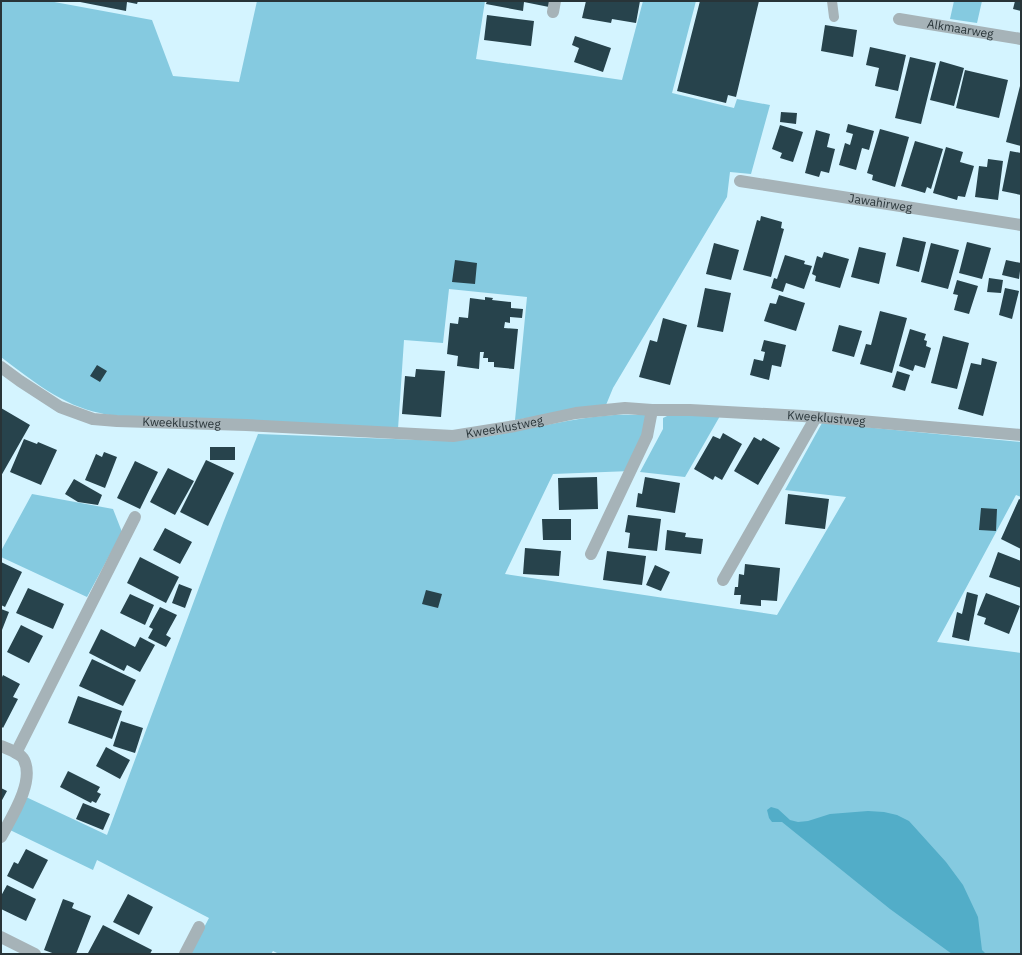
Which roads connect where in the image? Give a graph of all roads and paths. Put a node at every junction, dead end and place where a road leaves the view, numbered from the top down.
1 (832, 1) edge
2 (834, 17) dead end
3 (900, 19) dead end
4 (1021, 39) edge
5 (740, 181) dead end
6 (1021, 224) edge
7 (1, 367) edge
8 (652, 410) junction
9 (816, 417) junction
10 (1021, 435) edge
11 (135, 517) dead end
12 (591, 554) dead end
13 (723, 580) dead end
14 (1, 746) edge
15 (16, 753) junction
16 (1, 838) edge
17 (199, 927) dead end
18 (1, 937) edge
19 (34, 954) edge
20 (185, 954) edge

1 - 2 lane
3 - 4 street, Alkmaarweg
5 - 6 street, Jawahirweg
7 - 8 street, Kweeklustweg
8 - 9 street, Kweeklustweg
8 - 12 street
9 - 10 street, Kweeklustweg
9 - 13 street
11 - 15 street
14 - 15 street
15 - 16 street
17 - 20 street
18 - 19 street

